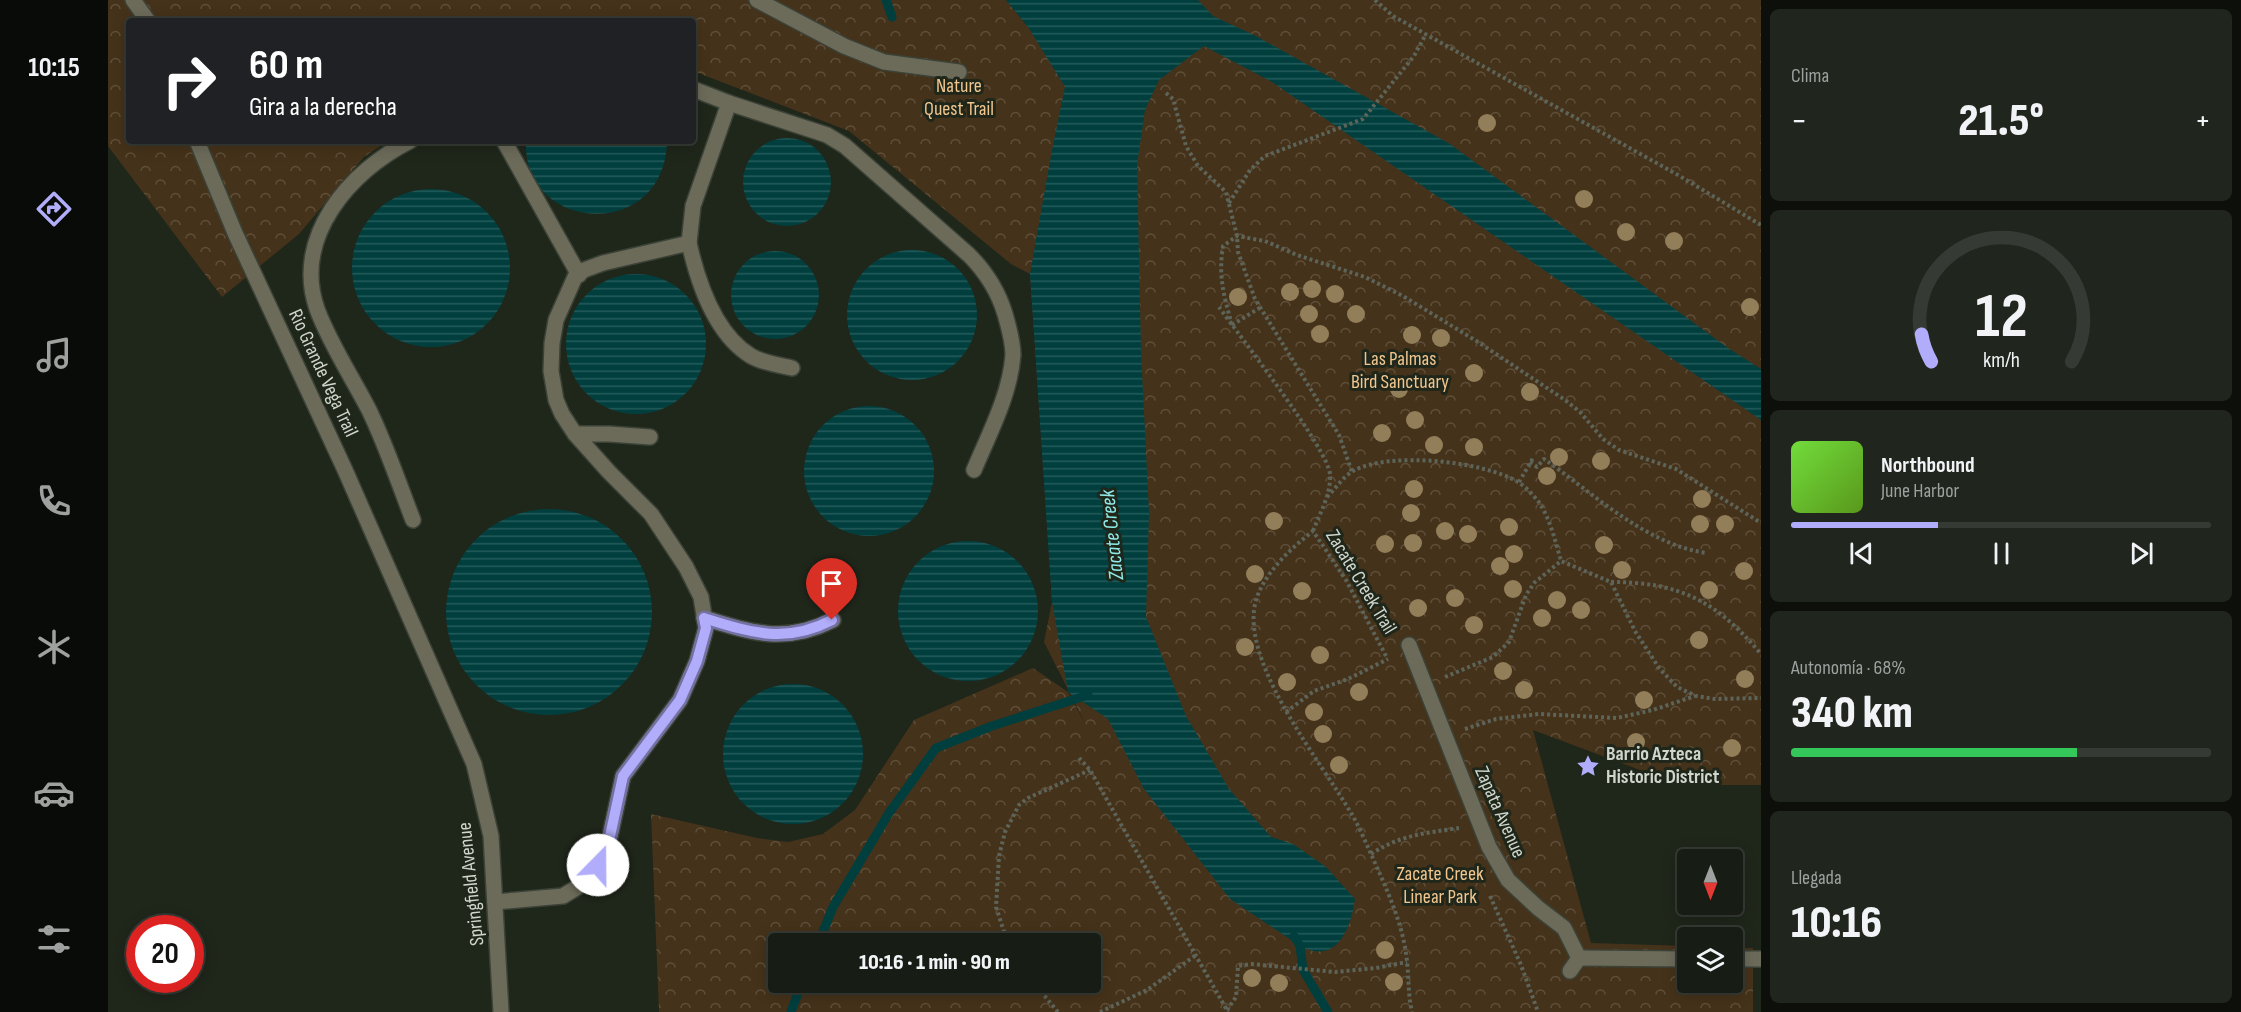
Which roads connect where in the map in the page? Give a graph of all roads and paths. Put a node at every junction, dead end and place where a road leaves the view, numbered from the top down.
1 (133, 0) edge
2 (757, 0) edge
3 (1375, 0) edge
4 (146, 18) edge
5 (1426, 34) junction
6 (960, 72) dead end
7 (696, 90) edge
8 (1166, 93) dead end
9 (729, 104) junction
10 (198, 144) edge
11 (404, 144) edge
12 (506, 144) edge
13 (1229, 204) junction
14 (1761, 225) edge
15 (1237, 236) junction
16 (689, 243) junction
17 (579, 275) junction
18 (1219, 308) dead end
19 (1261, 308) junction
20 (1232, 325) junction
21 (792, 368) dead end
22 (575, 434) junction
23 (650, 437) dead end
24 (974, 470) dead end
25 (1352, 472) junction
26 (1519, 482) junction
27 (1327, 497) junction
28 (413, 520) dead end
29 (1761, 523) edge
30 (1313, 531) junction
31 (1707, 553) dead end
32 (1561, 561) junction
33 (1611, 582) junction
34 (704, 618) junction
35 (832, 620) dead end
36 (411, 621) joint
37 (1409, 645) dead end
38 (1761, 654) edge
39 (1388, 659) junction
40 (1392, 668) dead end
41 (1425, 685) junction
42 (1696, 696) junction
43 (1761, 698) edge
44 (1286, 712) junction
45 (1445, 736) junction
46 (1079, 758) dead end
47 (1090, 770) junction
48 (1455, 818) dead end
49 (1460, 828) junction
50 (1463, 836) dead end
51 (1371, 854) junction
52 (1489, 894) dead end
53 (495, 902) junction
54 (1004, 933) edge
55 (1196, 955) junction
56 (1579, 958) junction
57 (1677, 959) edge
58 (1743, 959) edge
59 (1761, 959) edge
60 (1407, 962) junction
61 (1570, 971) dead end
62 (1042, 993) edge
63 (1228, 1011) edge
64 (501, 1012) edge
65 (1058, 1012) edge
66 (1100, 1012) edge
67 (1412, 1012) edge
68 (1538, 1012) edge

1 - 4 street
2 - 6 street
3 - 5 path
5 - 13 path
5 - 14 path
7 - 9 street
8 - 13 path
9 - 16 street
9 - 24 street
10 - 36 street, Rio Grande Vega Trail
11 - 28 street
12 - 17 street
13 - 15 path
15 - 19 path
15 - 20 path
15 - 29 path
16 - 17 street
16 - 21 street
17 - 22 street
18 - 20 path
19 - 20 path
19 - 25 path
20 - 27 path
22 - 23 street
22 - 34 street
25 - 26 path
25 - 27 path
26 - 31 path
26 - 32 path
27 - 30 path
30 - 39 path, Zacate Creek Trail
30 - 44 path, Zacate Creek Trail
32 - 33 path
32 - 41 path
33 - 38 path
33 - 42 path
34 - 35 street
34 - 53 street
36 - 53 street, Springfield Avenue
37 - 41 street, Zapata Avenue
39 - 40 path, Zacate Creek Trail
39 - 44 path
41 - 45 street, Zapata Avenue
42 - 43 path
42 - 45 path
44 - 51 path, Zacate Creek Trail
45 - 56 street, Zapata Avenue
46 - 47 path
47 - 54 path
47 - 55 path
48 - 49 path
49 - 50 path
49 - 51 path
51 - 60 path, Zacate Creek Trail
52 - 68 path
53 - 64 street, Springfield Avenue
55 - 63 path
55 - 66 path
56 - 57 street
56 - 61 street
58 - 59 street
60 - 63 path
60 - 67 path, Zacate Creek Trail
62 - 65 path

